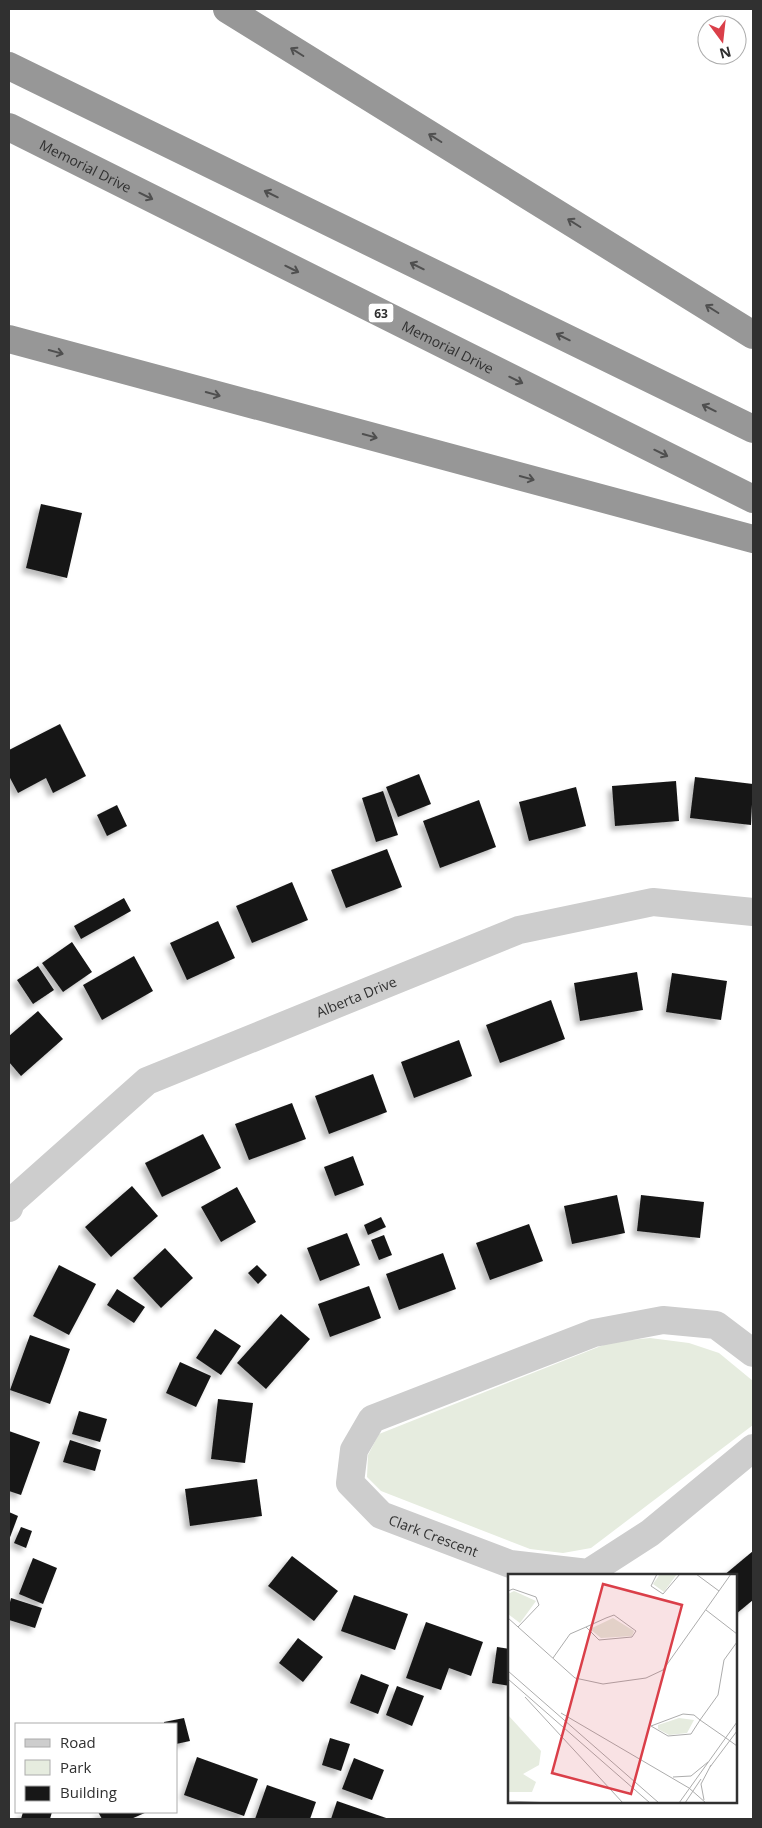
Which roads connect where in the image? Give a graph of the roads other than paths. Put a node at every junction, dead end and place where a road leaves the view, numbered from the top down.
1 (227, 9) edge
2 (9, 66) edge
3 (9, 128) edge
4 (753, 335) edge
5 (9, 339) edge
6 (753, 429) edge
7 (753, 499) edge
8 (753, 539) edge
9 (753, 912) edge
10 (9, 1208) edge
11 (753, 1352) edge
12 (753, 1448) edge

4 -> 1 highway
6 -> 2 highway
3 -> 7 highway, Memorial Drive / 63
5 -> 8 highway
9 - 10 street, Alberta Drive
11 - 12 street, Clark Crescent

